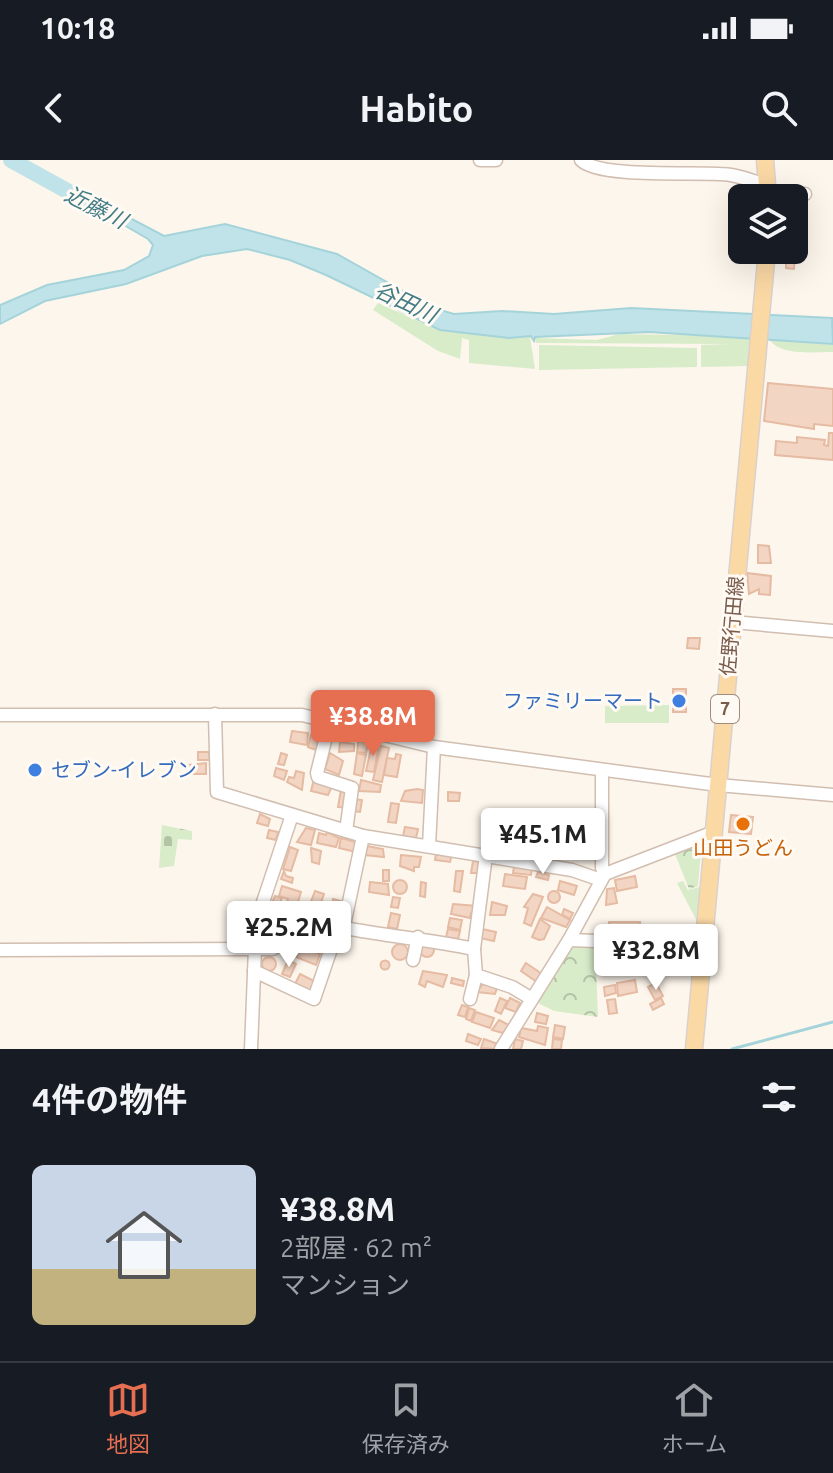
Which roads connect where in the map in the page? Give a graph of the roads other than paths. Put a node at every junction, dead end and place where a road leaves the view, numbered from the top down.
1 (480, 160) edge
2 (496, 160) edge
3 (581, 160) edge
4 (765, 160) edge
5 (748, 184) edge
6 (767, 184) edge
7 (766, 264) edge
8 (733, 622) junction
9 (833, 631) edge
10 (215, 714) junction
11 (0, 715) edge
12 (330, 721) junction
13 (434, 747) junction
14 (602, 770) junction
15 (718, 785) junction
16 (833, 795) edge
17 (292, 815) junction
18 (346, 831) junction
19 (714, 832) junction
20 (363, 836) junction
21 (429, 846) junction
22 (486, 855) junction
23 (603, 877) junction
24 (341, 929) junction
25 (418, 937) junction
26 (569, 940) junction
27 (704, 945) junction
28 (474, 949) junction
29 (0, 950) edge
30 (255, 950) junction
31 (413, 960) dead end
32 (254, 971) junction
33 (476, 975) junction
34 (470, 999) dead end
35 (532, 999) junction
36 (251, 1049) edge
37 (501, 1049) edge
38 (694, 1049) edge

1 - 2 street
3 - 5 street
4 - 6 main road
7 - 8 main road, 佐野行田線 / 7
8 - 9 street
8 - 15 main road, 佐野行田線 / 7
10 - 11 street
10 - 12 street
10 - 17 street
12 - 13 street
12 - 18 street
13 - 14 street
13 - 21 street
14 - 15 street
14 - 23 street
15 - 16 street
15 - 19 main road, 佐野行田線 / 7
17 - 18 street
17 - 30 street
18 - 20 street
19 - 23 street
19 - 27 main road, 佐野行田線 / 7
20 - 21 street
20 - 24 street
21 - 22 street
22 - 23 street
22 - 28 street
23 - 26 street
24 - 25 street
24 - 30 street
24 - 32 street
25 - 28 street
25 - 31 street
26 - 27 street
26 - 35 street
27 - 38 main road, 佐野行田線 / 7
28 - 33 street
29 - 30 street
30 - 32 street
32 - 36 street
33 - 34 street
33 - 35 street
35 - 37 street

